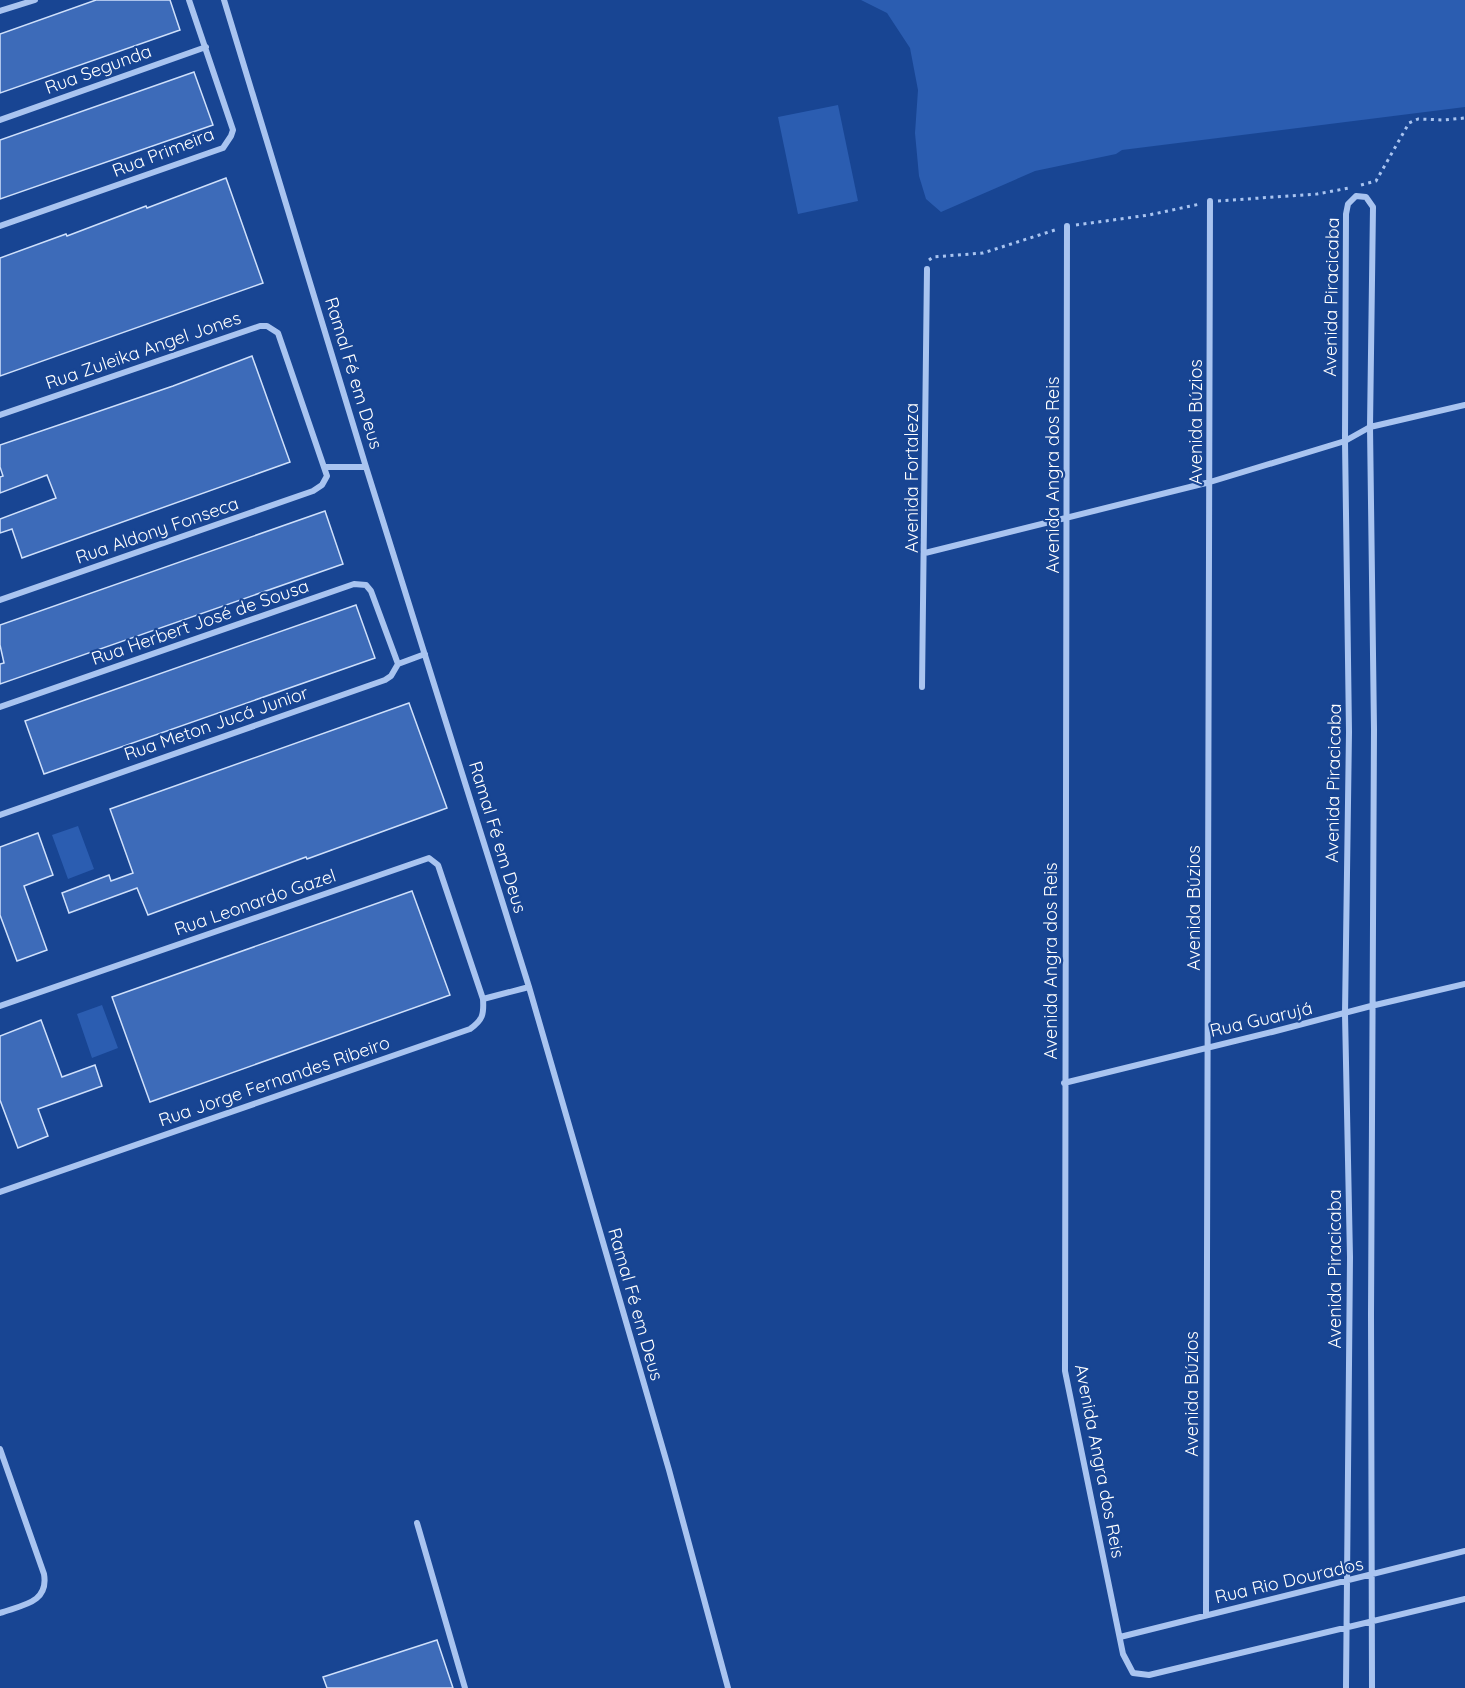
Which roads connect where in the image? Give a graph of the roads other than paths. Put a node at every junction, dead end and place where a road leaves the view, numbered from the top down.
1 (35, 0) edge
2 (189, 0) edge
3 (224, 0) edge
4 (0, 11) edge
5 (206, 47) junction
6 (0, 120) edge
7 (1210, 201) dead end
8 (0, 226) edge
9 (1066, 226) dead end
10 (927, 269) dead end
11 (1465, 405) edge
12 (0, 415) edge
13 (1370, 427) junction
14 (1345, 441) junction
15 (324, 467) junction
16 (366, 467) junction
17 (1210, 482) junction
18 (322, 485) joint
19 (1067, 518) junction
20 (925, 553) junction
21 (0, 600) edge
22 (425, 654) junction
23 (398, 664) junction
24 (922, 687) dead end
25 (0, 707) edge
26 (0, 815) edge
27 (1465, 984) edge
28 (529, 987) junction
29 (483, 999) junction
30 (0, 1006) edge
31 (1371, 1006) junction
32 (1345, 1014) junction
33 (1207, 1047) junction
34 (1064, 1083) junction
35 (0, 1192) edge
36 (0, 1449) edge
37 (417, 1523) dead end
38 (1465, 1551) edge
39 (1372, 1575) junction
40 (1347, 1582) junction
41 (1465, 1599) edge
42 (0, 1613) edge
43 (1206, 1615) junction
44 (1371, 1622) junction
45 (1346, 1628) junction
46 (1120, 1637) junction
47 (465, 1688) edge
48 (728, 1688) edge
49 (1346, 1688) edge
50 (1372, 1688) edge

1 - 4 street
2 - 5 street, Rua Primeira
3 - 16 street, Ramal Fé em Deus
5 - 6 street, Rua Segunda
5 - 8 street, Rua Primeira
7 - 17 street, Avenida Búzios
9 - 19 street, Avenida Angra dos Reis
10 - 20 street, Avenida Fortaleza
11 - 13 street
12 - 15 street, Rua Zuleika Angel Jones
13 - 14 street
13 - 14 street, Avenida Piracicaba
13 - 31 street, Avenida Piracicaba
14 - 17 street
14 - 32 street, Avenida Piracicaba
15 - 16 street
15 - 18 street, Rua Zuleika Angel Jones
16 - 22 street, Ramal Fé em Deus
17 - 19 street
17 - 33 street, Avenida Búzios
18 - 21 street, Rua Aldony Fonseca
19 - 20 street
19 - 34 street, Avenida Angra dos Reis
20 - 24 street, Avenida Fortaleza
22 - 23 street
22 - 28 street, Ramal Fé em Deus
23 - 25 street, Rua Herbert José de Sousa
23 - 26 street, Rua Meton Jucá Junior
27 - 31 street, Rua Guarujá
28 - 29 street
28 - 48 street, Ramal Fé em Deus
29 - 30 street, Rua Leonardo Gazel
29 - 35 street, Rua Jorge Fernandes Ribeiro
31 - 32 street, Rua Guarujá
31 - 39 street, Avenida Piracicaba
32 - 33 street, Rua Guarujá
32 - 40 street, Avenida Piracicaba
33 - 34 street, Rua Guarujá
33 - 43 street, Avenida Búzios
34 - 46 street, Avenida Angra dos Reis
36 - 42 street
37 - 47 street
38 - 39 street, Rua Rio Dourados
39 - 40 street, Rua Rio Dourados
39 - 44 street, Avenida Piracicaba
40 - 43 street, Rua Rio Dourados
40 - 45 street, Avenida Piracicaba
41 - 44 street
43 - 46 street, Rua Rio Dourados
44 - 45 street
44 - 50 street, Avenida Piracicaba
45 - 46 street, Avenida Angra dos Reis
45 - 49 street, Avenida Piracicaba

